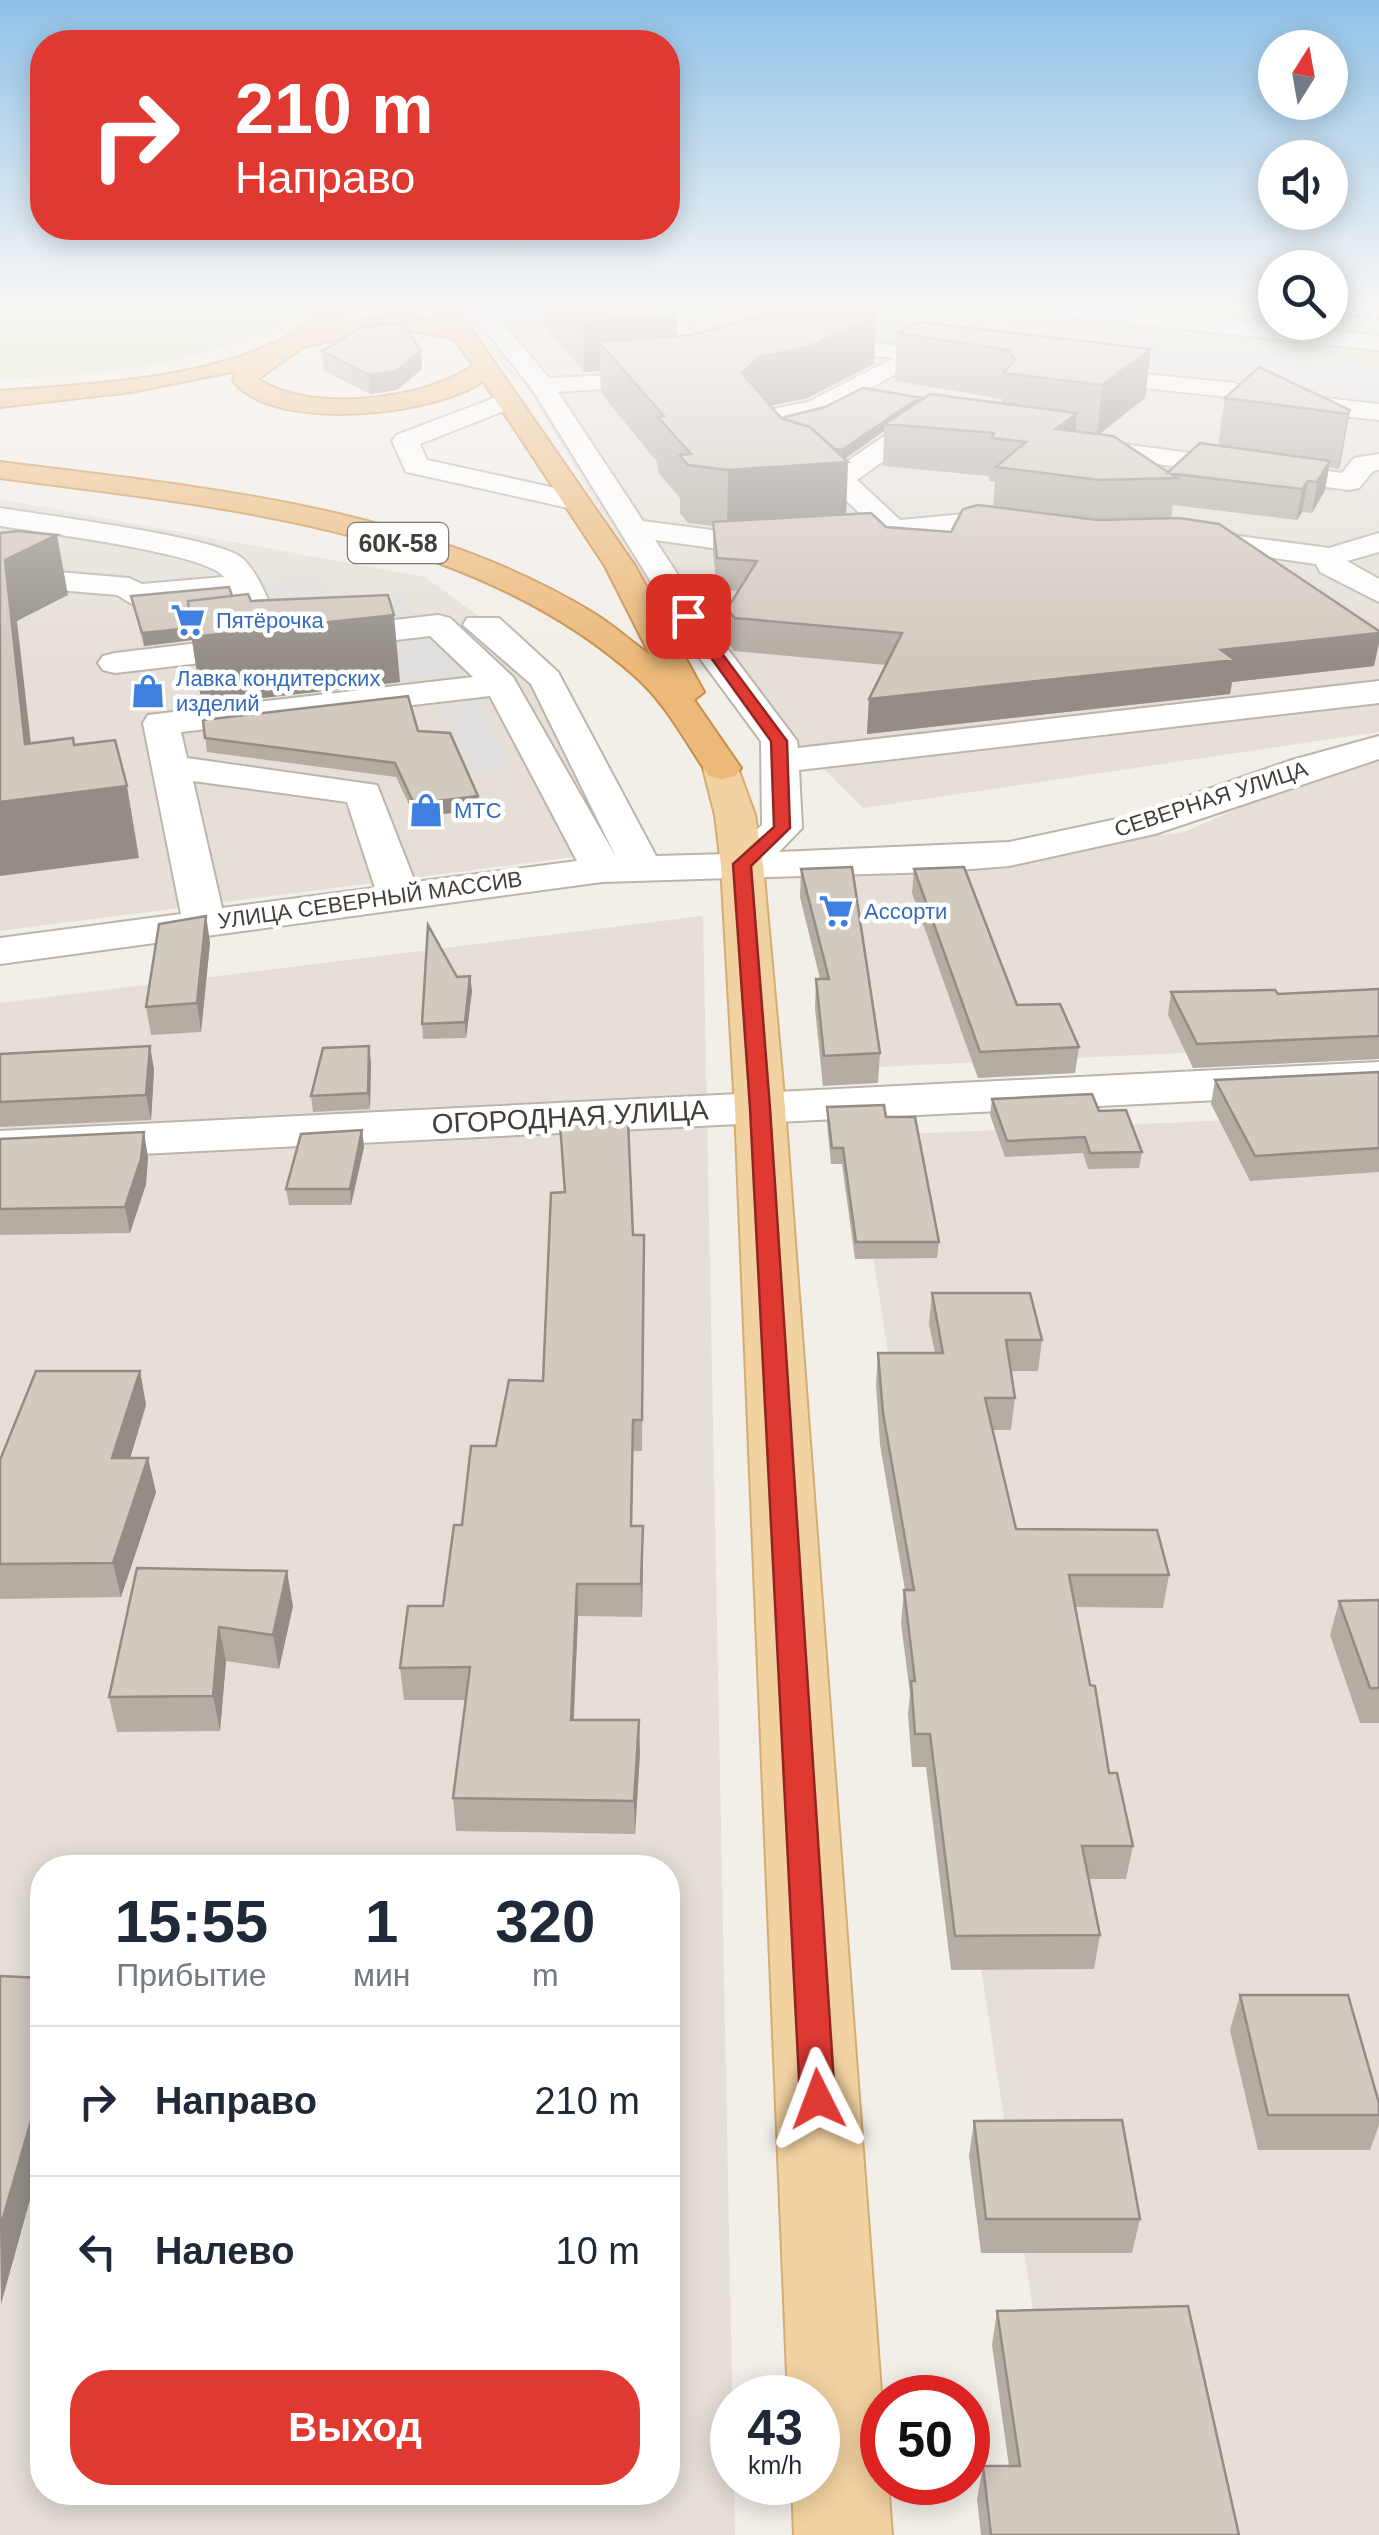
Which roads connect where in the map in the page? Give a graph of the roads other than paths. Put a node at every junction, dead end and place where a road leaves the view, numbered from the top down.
1 (430, 425) edge
2 (523, 425) edge
3 (566, 425) edge
4 (759, 425) edge
5 (916, 425) edge
6 (941, 425) edge
7 (975, 431) edge
8 (1151, 431) dead end
9 (1044, 442) edge
10 (1126, 454) junction
11 (1379, 462) edge
12 (0, 470) edge
13 (840, 479) junction
14 (1350, 482) junction
15 (1379, 486) edge
16 (573, 500) junction
17 (0, 517) edge
18 (629, 528) junction
19 (893, 529) junction
20 (1060, 534) edge
21 (1155, 535) edge
22 (1378, 543) edge
23 (1330, 557) junction
24 (0, 576) edge
25 (245, 585) junction
26 (1379, 592) edge
27 (430, 615) junction
28 (268, 645) junction
29 (116, 663) dead end
30 (500, 684) junction
31 (1379, 692) edge
32 (1379, 746) edge
33 (780, 751) junction
34 (170, 766) junction
35 (722, 768) junction
36 (742, 864) junction
37 (622, 869) junction
38 (399, 896) junction
39 (204, 923) junction
40 (0, 951) edge
41 (1379, 1077) edge
42 (760, 1108) junction
43 (0, 1146) edge
44 (843, 2535) edge

1 - 16 street
2 - 16 highway
3 - 18 street
4 - 13 street
5 - 13 street
6 - 7 street
8 - 10 street
9 - 10 street
10 - 14 street
11 - 14 street
12 - 35 highway, 60К-58
13 - 19 street
14 - 15 street
16 - 35 highway
17 - 25 street
18 - 19 street
18 - 33 street
19 - 20 street
21 - 23 street
22 - 23 street
23 - 26 street
24 - 25 street
25 - 28 street
27 - 28 street
27 - 30 street
27 - 37 street
28 - 29 street
30 - 34 street
30 - 37 street
31 - 33 street
32 - 36 street, СЕВЕРНАЯ УЛИЦА
33 - 35 street
33 - 36 street
34 - 38 street
34 - 39 street
35 - 36 main road
36 - 37 street, УЛИЦА СЕВЕРНЫЙ МАССИВ
36 - 42 main road
37 - 38 street, УЛИЦА СЕВЕРНЫЙ МАССИВ
38 - 39 street, УЛИЦА СЕВЕРНЫЙ МАССИВ
39 - 40 street, УЛИЦА СЕВЕРНЫЙ МАССИВ
41 - 42 street, ОГОРОДНАЯ УЛИЦА
42 - 43 street, ОГОРОДНАЯ УЛИЦА
42 - 44 main road

